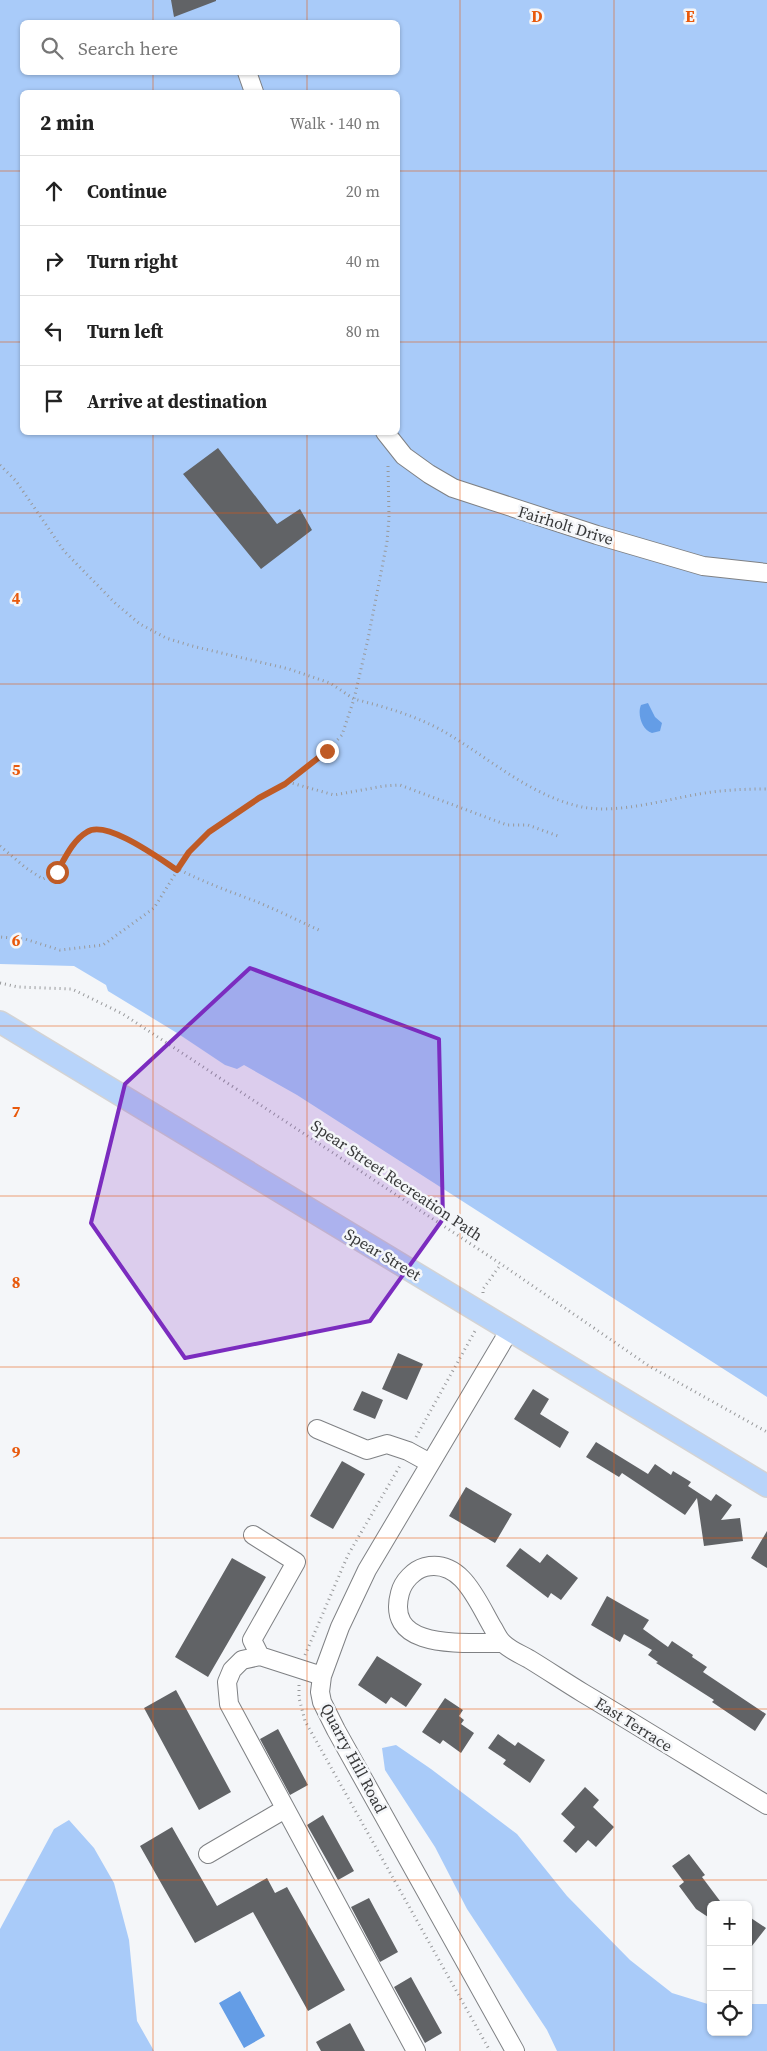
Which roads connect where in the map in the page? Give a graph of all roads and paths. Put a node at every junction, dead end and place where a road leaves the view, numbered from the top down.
1 (248, 75) edge
2 (253, 90) edge
3 (387, 435) edge
4 (0, 465) edge
5 (388, 466) dead end
6 (767, 573) edge
7 (354, 699) junction
8 (288, 782) junction
9 (767, 789) edge
10 (558, 836) dead end
11 (0, 846) edge
12 (177, 870) junction
13 (321, 931) dead end
14 (0, 937) edge
15 (0, 984) edge
16 (0, 1022) edge
17 (501, 1264) junction
18 (479, 1313) junction
19 (509, 1331) junction
20 (317, 1429) dead end
21 (767, 1432) edge
22 (408, 1451) junction
23 (430, 1463) junction
24 (767, 1486) edge
25 (252, 1535) dead end
26 (502, 1643) junction
27 (260, 1656) junction
28 (301, 1669) junction
29 (322, 1676) junction
30 (767, 1806) edge
31 (285, 1809) junction
32 (208, 1854) dead end
33 (509, 2047) edge
34 (416, 2051) edge
35 (490, 2051) edge

1 - 2 street
3 - 6 street, Fairholt Drive
4 - 7 path
5 - 7 path
7 - 8 path
7 - 9 path
8 - 10 path
8 - 12 path
11 - 12 path
12 - 13 path
12 - 14 path
15 - 17 path, Spear Street Recreation Path
16 - 18 main road, Spear Street
17 - 18 path
17 - 21 path, Spear Street Recreation Path
18 - 19 main road, Spear Street
18 - 22 path
19 - 23 street, Quarry Hill Road
19 - 24 main road, Spear Street
20 - 22 street
22 - 23 street
22 - 28 path
23 - 29 street, Quarry Hill Road
25 - 27 street
26 - 26 street, East Terrace
26 - 30 street, East Terrace
27 - 28 street
27 - 31 street
28 - 29 street
28 - 35 path
29 - 33 street, Quarry Hill Road
31 - 32 street
31 - 34 street

